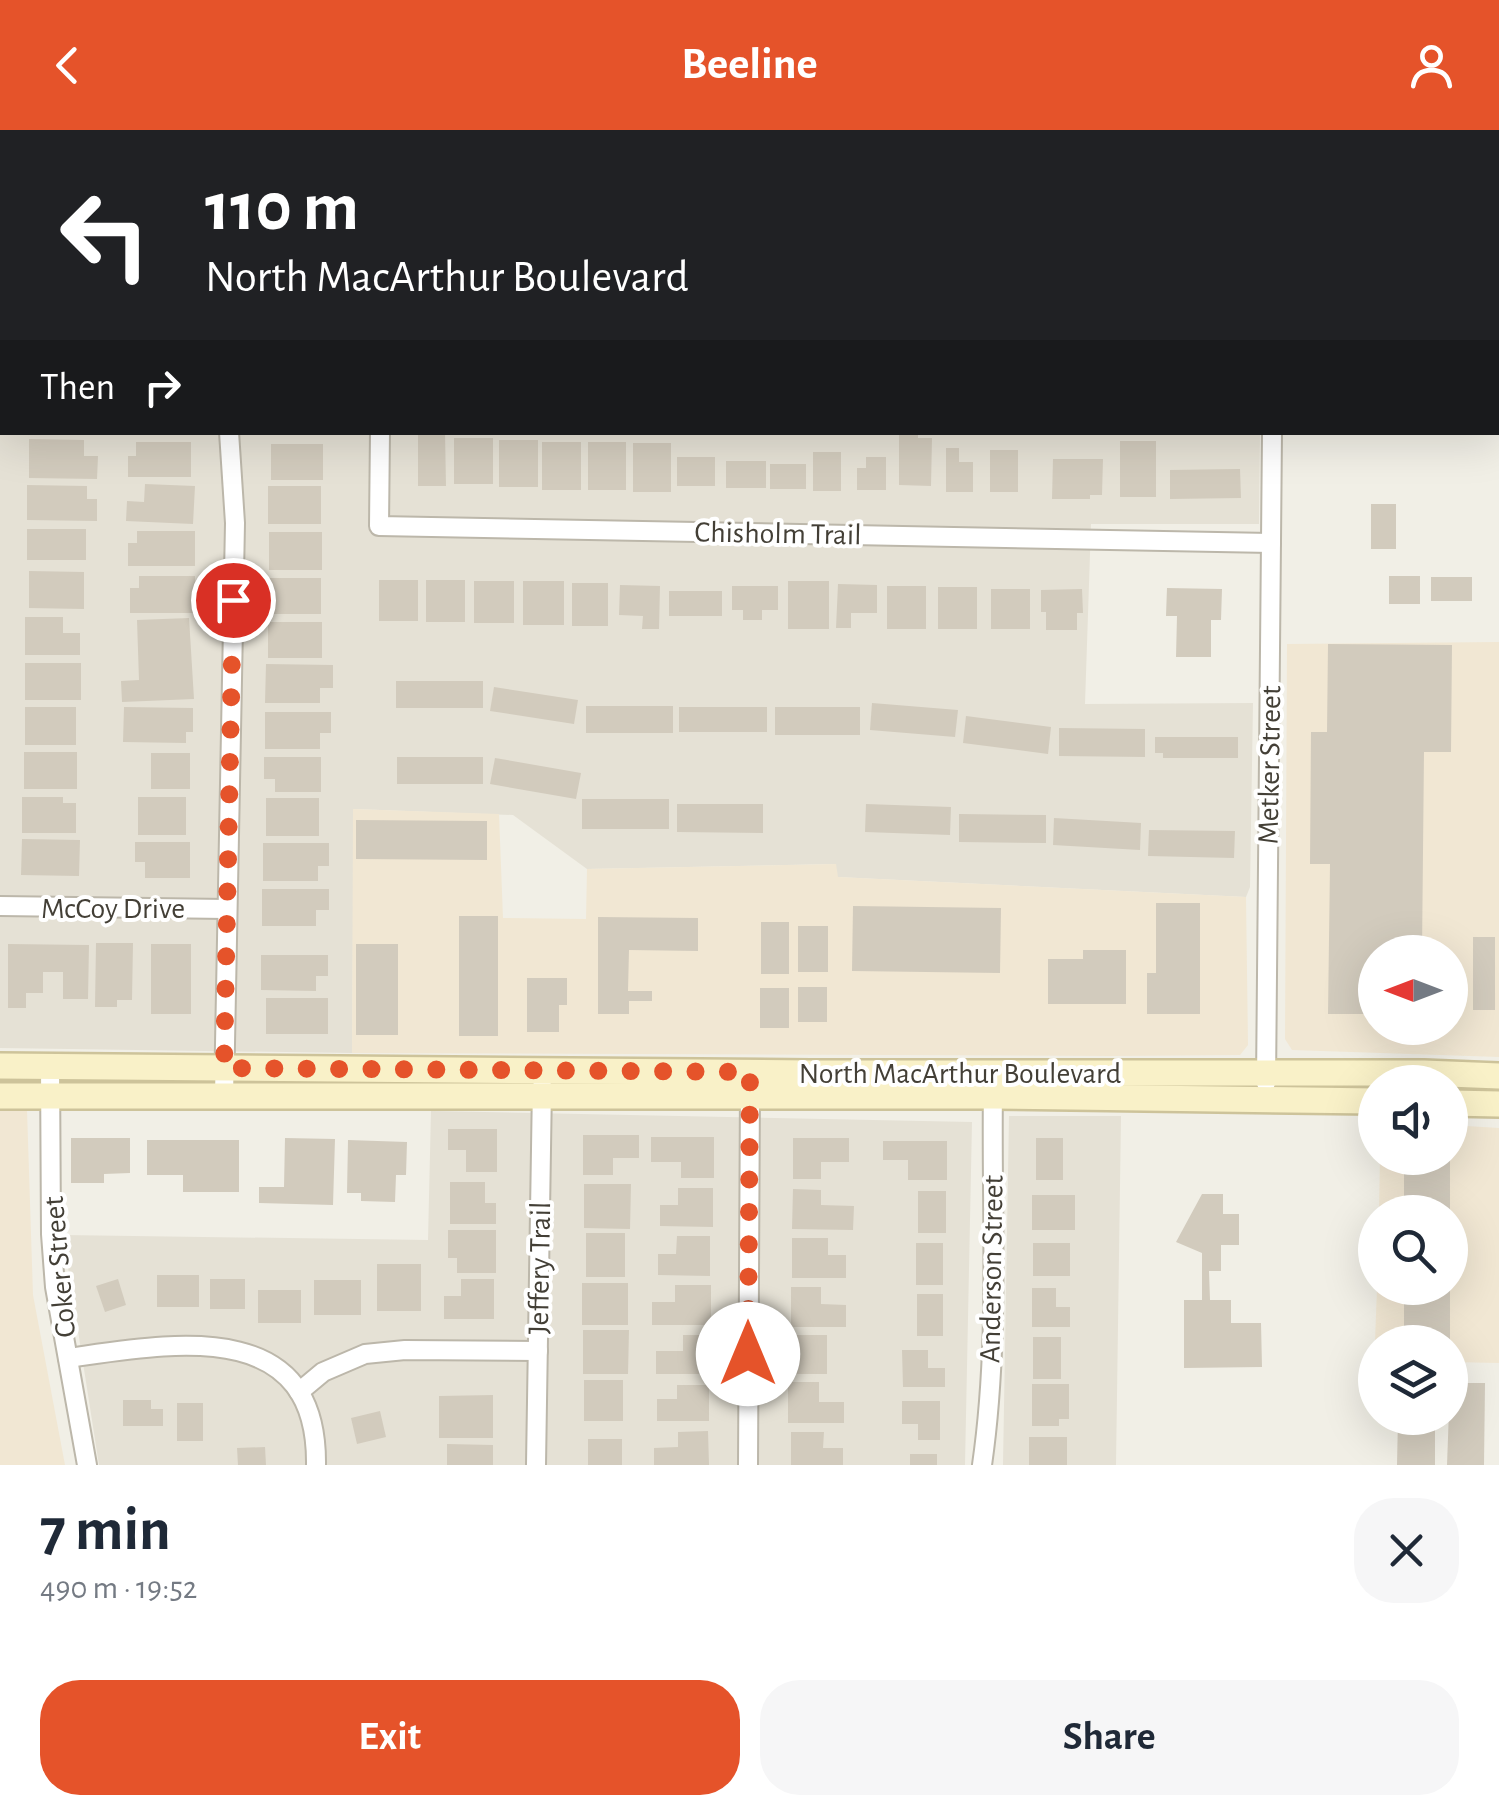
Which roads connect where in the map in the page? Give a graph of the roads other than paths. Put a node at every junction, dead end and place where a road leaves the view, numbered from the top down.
1 (229, 435) edge
2 (380, 435) edge
3 (1272, 435) edge
4 (1271, 543) junction
5 (0, 906) edge
6 (227, 909) junction
7 (0, 1066) edge
8 (50, 1066) junction
9 (224, 1068) junction
10 (542, 1070) junction
11 (1499, 1076) edge
12 (1468, 1077) edge
13 (1358, 1081) edge
14 (750, 1084) junction
15 (993, 1084) junction
16 (1266, 1086) junction
17 (1358, 1089) edge
18 (0, 1096) edge
19 (50, 1096) junction
20 (224, 1096) junction
21 (542, 1096) junction
22 (1310, 1099) junction
23 (1358, 1100) edge
24 (1468, 1103) edge
25 (1499, 1104) edge
26 (538, 1351) junction
27 (68, 1358) junction
28 (299, 1392) junction
29 (87, 1465) edge
30 (316, 1465) edge
31 (536, 1465) edge
32 (748, 1465) edge
33 (982, 1465) edge

1 - 6 street
2 - 4 street, Chisholm Trail
3 - 4 street, Metker Street
4 - 16 street, Metker Street
5 - 6 street, McCoy Drive
6 - 9 street
7 - 8 main road, North MacArthur Boulevard
8 - 9 main road, North MacArthur Boulevard
8 - 19 street, Coker Street
9 - 10 main road, North MacArthur Boulevard
9 - 20 street
10 - 14 main road, North MacArthur Boulevard
10 - 21 street, Jeffery Trail
11 - 12 main road, North MacArthur Boulevard
13 - 16 main road, North MacArthur Boulevard
14 - 15 main road, North MacArthur Boulevard
14 - 21 main road, North MacArthur Boulevard
14 - 32 street
15 - 16 main road, North MacArthur Boulevard
15 - 33 street, Anderson Street
16 - 22 main road, North MacArthur Boulevard
17 - 22 main road
18 - 19 main road, North MacArthur Boulevard
19 - 20 main road, North MacArthur Boulevard
19 - 27 street, Coker Street
20 - 21 main road, North MacArthur Boulevard
21 - 26 street, Jeffery Trail
22 - 23 main road, North MacArthur Boulevard
24 - 25 main road
26 - 28 street
26 - 31 street, Jeffery Trail
27 - 28 street
27 - 29 street, Coker Street
28 - 30 street

